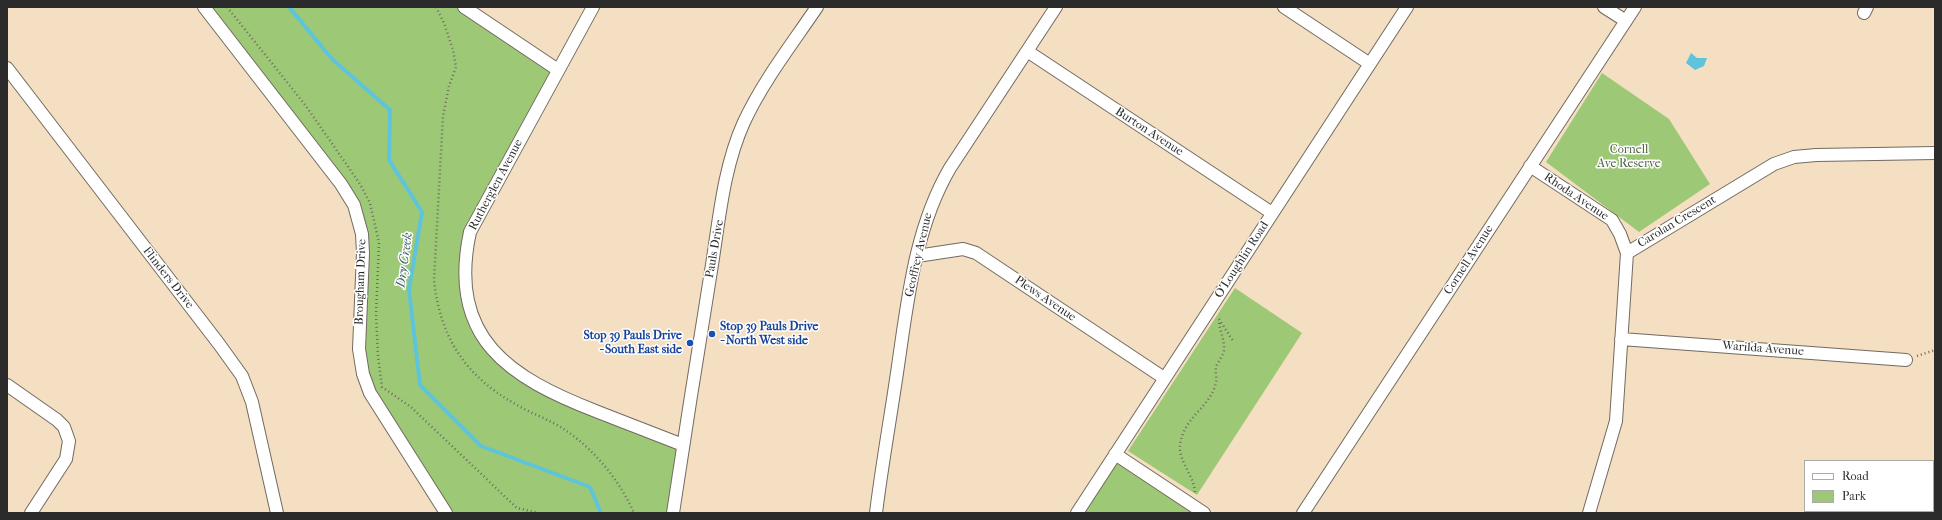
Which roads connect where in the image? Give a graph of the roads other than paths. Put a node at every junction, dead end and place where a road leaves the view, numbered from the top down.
1 (204, 7) edge
2 (464, 7) edge
3 (593, 7) edge
4 (1056, 7) edge
5 (1284, 7) edge
6 (1407, 7) edge
7 (1604, 7) edge
8 (1635, 7) edge
9 (812, 9) edge
10 (1626, 21) junction
11 (1027, 52) junction
12 (1370, 64) junction
13 (7, 68) edge
14 (558, 70) junction
15 (1935, 153) edge
16 (1530, 166) junction
17 (1272, 213) junction
18 (1626, 253) junction
19 (917, 256) junction
20 (1621, 339) junction
21 (1906, 360) road end
22 (1164, 378) junction
23 (7, 385) edge
24 (683, 445) junction
25 (1115, 454) junction
26 (31, 513) edge
27 (277, 513) edge
28 (446, 513) edge
29 (673, 513) edge
30 (876, 513) edge
31 (1077, 513) edge
32 (1204, 513) edge
33 (1303, 513) edge
34 (1589, 513) edge

1 - 28 street, Brougham Drive
2 - 14 street
3 - 14 street, Rutherglen Avenue
4 - 11 street, Geoffrey Avenue
5 - 12 street
6 - 12 street, O'Loughlin Road
7 - 10 street
8 - 10 street, Cornell Avenue
9 - 24 street, Pauls Drive
10 - 16 street, Cornell Avenue
11 - 17 street, Burton Avenue
11 - 19 street, Geoffrey Avenue
12 - 17 street, O'Loughlin Road
13 - 27 street, Flinders Drive
14 - 24 street, Rutherglen Avenue
15 - 18 street, Carolan Crescent
16 - 18 street, Rhoda Avenue
16 - 33 street, Cornell Avenue
17 - 22 street, O'Loughlin Road
18 - 20 street, Carolan Crescent
19 - 22 street, Plews Avenue
19 - 30 street, Geoffrey Avenue
20 - 21 street, Warilda Avenue
20 - 34 street, Carolan Crescent
22 - 25 street, O'Loughlin Road
23 - 26 street
24 - 29 street, Pauls Drive
25 - 31 street, O'Loughlin Road
25 - 32 street

